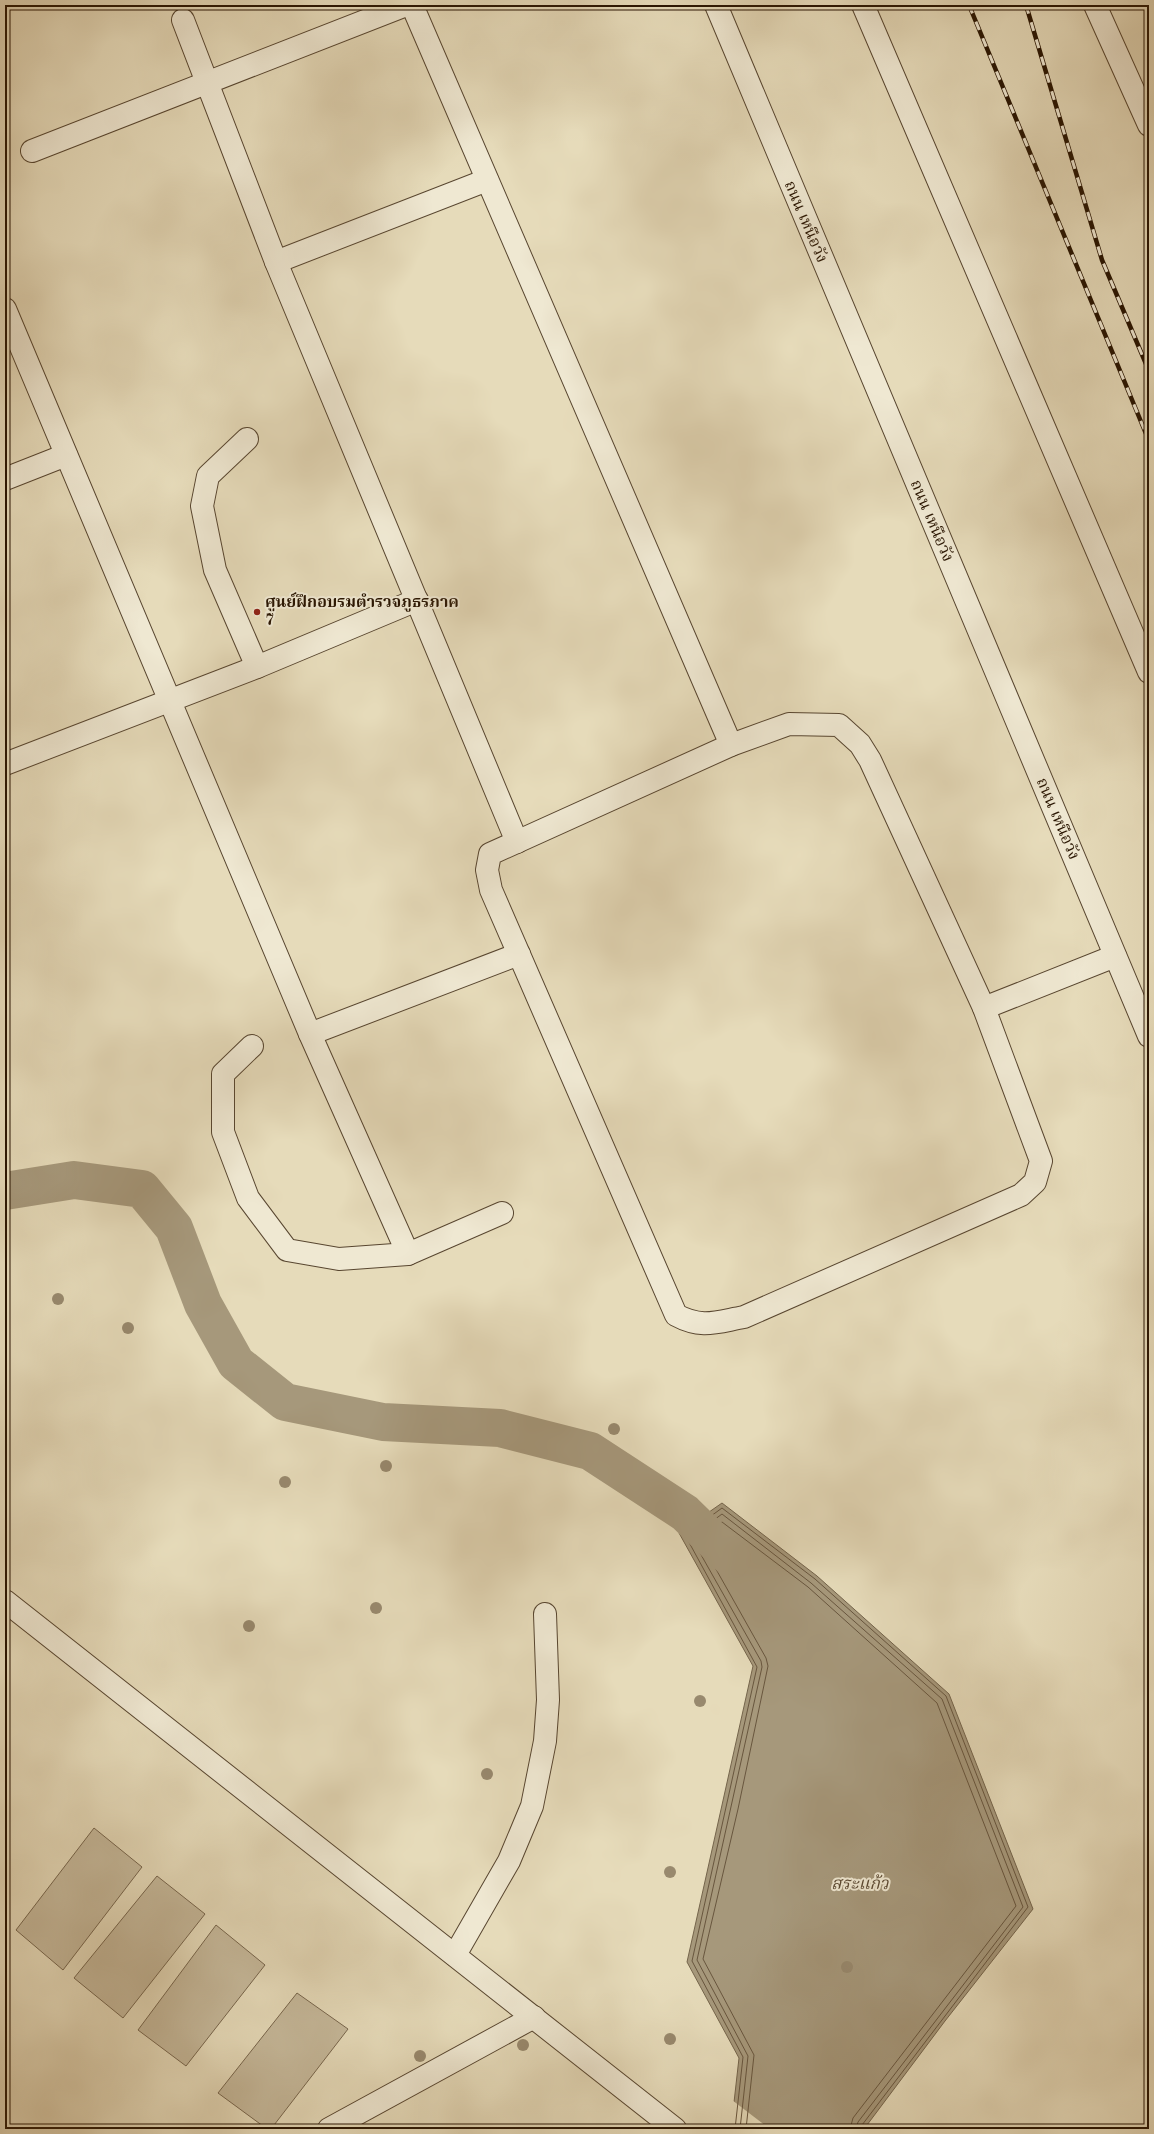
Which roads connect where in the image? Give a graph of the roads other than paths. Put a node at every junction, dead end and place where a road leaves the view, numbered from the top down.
1 (406, 5) edge
2 (412, 5) edge
3 (716, 5) edge
4 (863, 5) edge
5 (1095, 5) edge
6 (183, 20) dead end
7 (207, 83) junction
8 (1149, 125) edge
9 (32, 151) dead end
10 (487, 180) junction
11 (276, 262) junction
12 (5, 309) edge
13 (247, 439) dead end
14 (66, 455) junction
15 (5, 479) edge
16 (417, 600) junction
17 (257, 667) junction
18 (1149, 672) edge
19 (169, 701) junction
20 (731, 745) junction
21 (5, 764) edge
22 (517, 842) junction
23 (519, 954) junction
24 (1115, 956) junction
25 (984, 1008) junction
26 (310, 1034) junction
27 (1149, 1034) edge
28 (252, 1046) dead end
29 (502, 1213) dead end
30 (408, 1254) junction
31 (5, 1600) edge
32 (545, 1614) dead end
33 (455, 1955) junction
34 (534, 2017) junction
35 (329, 2129) edge
36 (675, 2129) edge

1 - 7 street
2 - 10 street
3 - 24 street, ถนน เหนือวัง
4 - 18 street
5 - 8 street
6 - 7 street
7 - 9 street
7 - 11 street
10 - 11 street
10 - 20 street
11 - 16 street
12 - 14 street
13 - 17 street
14 - 15 street
14 - 19 street
16 - 17 street
16 - 22 street
17 - 19 street
19 - 21 street
19 - 26 street
20 - 22 street
20 - 25 street
22 - 23 street
23 - 25 street
23 - 26 street
24 - 25 street
24 - 27 street, ถนน เหนือวัง
26 - 30 street
28 - 30 street
29 - 30 street
31 - 33 street
32 - 33 street
33 - 34 street
34 - 35 street
34 - 36 street

